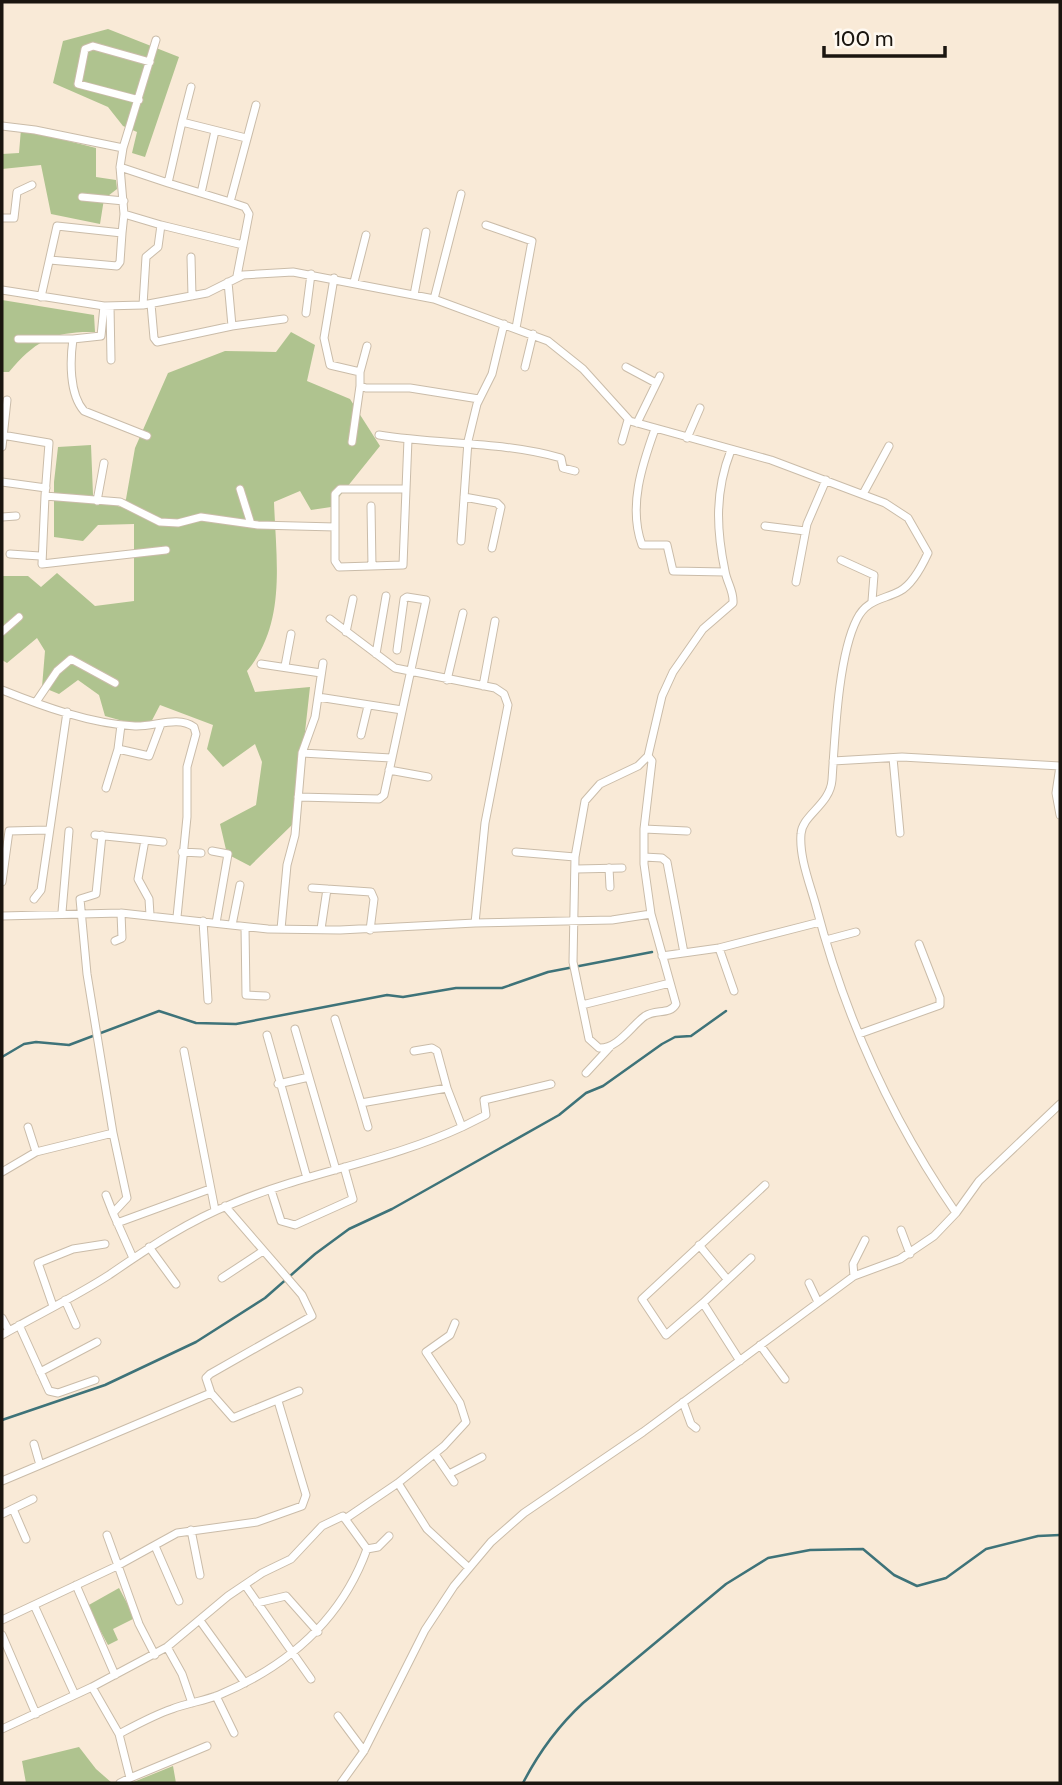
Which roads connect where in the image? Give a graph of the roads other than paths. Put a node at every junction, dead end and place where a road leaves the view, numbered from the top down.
1 (156, 40) dead end
2 (150, 62) junction
3 (191, 87) dead end
4 (139, 100) junction
5 (256, 105) dead end
6 (182, 122) junction
7 (2, 126) edge
8 (215, 131) junction
9 (246, 138) junction
10 (123, 148) junction
11 (120, 167) junction
12 (168, 183) junction
13 (32, 185) dead end
14 (201, 193) junction
15 (461, 194) dead end
16 (82, 197) dead end
17 (124, 201) junction
18 (230, 202) junction
19 (124, 214) junction
20 (2, 218) edge
21 (161, 225) junction
22 (486, 225) dead end
23 (426, 232) dead end
24 (122, 233) junction
25 (366, 235) dead end
26 (243, 245) junction
27 (191, 257) dead end
28 (50, 260) junction
29 (311, 274) junction
30 (237, 276) junction
31 (334, 278) junction
32 (228, 282) junction
33 (354, 282) junction
34 (2, 290) edge
35 (414, 295) junction
36 (192, 296) junction
37 (41, 297) junction
38 (434, 299) junction
39 (147, 304) junction
40 (107, 306) junction
41 (306, 313) dead end
42 (285, 319) dead end
43 (505, 324) junction
44 (232, 326) junction
45 (516, 328) junction
46 (533, 334) junction
47 (18, 339) dead end
48 (73, 339) junction
49 (367, 346) dead end
50 (111, 360) dead end
51 (525, 367) dead end
52 (626, 367) dead end
53 (360, 372) junction
54 (360, 386) junction
55 (480, 399) junction
56 (7, 401) dead end
57 (700, 408) dead end
58 (628, 420) junction
59 (637, 423) junction
60 (655, 429) junction
61 (2, 435) edge
62 (379, 435) dead end
63 (147, 436) dead end
64 (687, 438) junction
65 (408, 439) junction
66 (468, 441) junction
67 (622, 441) dead end
68 (352, 442) dead end
69 (889, 446) dead end
70 (2, 447) edge
71 (731, 450) junction
72 (104, 463) dead end
73 (575, 471) dead end
74 (825, 480) junction
75 (2, 482) edge
76 (240, 489) dead end
77 (404, 489) junction
78 (45, 492) junction
79 (863, 494) junction
80 (464, 497) junction
81 (97, 500) junction
82 (371, 506) dead end
83 (2, 516) edge
84 (16, 516) dead end
85 (251, 524) junction
86 (765, 526) dead end
87 (335, 527) junction
88 (805, 531) junction
89 (461, 541) dead end
90 (492, 548) dead end
91 (166, 550) dead end
92 (10, 554) dead end
93 (40, 556) junction
94 (841, 560) dead end
95 (372, 566) junction
96 (725, 572) junction
97 (796, 582) dead end
98 (386, 596) dead end
99 (352, 599) dead end
100 (872, 601) junction
101 (463, 613) dead end
102 (19, 617) dead end
103 (330, 619) dead end
104 (495, 621) dead end
105 (2, 632) edge
106 (346, 632) junction
107 (291, 634) dead end
108 (397, 650) dead end
109 (376, 654) junction
110 (323, 663) dead end
111 (261, 664) dead end
112 (285, 666) junction
113 (321, 673) junction
114 (412, 674) junction
115 (447, 680) junction
116 (115, 683) dead end
117 (483, 686) junction
118 (2, 690) edge
119 (318, 697) junction
120 (37, 702) junction
121 (368, 706) junction
122 (402, 710) junction
123 (67, 712) junction
124 (161, 724) junction
125 (121, 725) junction
126 (361, 735) dead end
127 (118, 749) junction
128 (302, 753) junction
129 (648, 756) junction
130 (391, 758) junction
131 (892, 758) junction
132 (833, 761) junction
133 (389, 770) junction
134 (428, 777) dead end
135 (106, 788) dead end
136 (298, 797) junction
137 (1060, 816) edge
138 (644, 829) junction
139 (47, 830) junction
140 (69, 831) dead end
141 (687, 831) dead end
142 (900, 833) dead end
143 (145, 840) junction
144 (163, 842) dead end
145 (212, 851) dead end
146 (182, 852) junction
147 (516, 852) dead end
148 (201, 853) dead end
149 (575, 857) junction
150 (644, 857) junction
151 (609, 868) junction
152 (622, 868) dead end
153 (577, 869) junction
154 (2, 882) edge
155 (240, 885) dead end
156 (610, 887) dead end
157 (312, 888) dead end
158 (327, 889) junction
159 (34, 899) dead end
160 (62, 912) junction
161 (81, 912) junction
162 (121, 913) junction
163 (651, 914) junction
164 (150, 915) junction
165 (2, 916) edge
166 (177, 918) junction
167 (203, 921) junction
168 (572, 922) junction
169 (820, 922) junction
170 (216, 923) junction
171 (475, 923) junction
172 (232, 925) junction
173 (245, 927) junction
174 (281, 929) junction
175 (321, 929) junction
176 (370, 930) junction
177 (856, 932) dead end
178 (825, 940) junction
179 (114, 941) dead end
180 (919, 944) dead end
181 (719, 948) junction
182 (684, 953) junction
183 (662, 956) junction
184 (670, 983) junction
185 (734, 991) dead end
186 (266, 996) dead end
187 (208, 1000) dead end
188 (582, 1005) junction
189 (335, 1020) dead end
190 (295, 1029) dead end
191 (859, 1034) junction
192 (267, 1035) dead end
193 (611, 1046) junction
194 (184, 1051) dead end
195 (414, 1051) dead end
196 (586, 1073) dead end
197 (309, 1077) junction
198 (278, 1084) junction
199 (551, 1084) dead end
200 (447, 1088) junction
201 (361, 1103) junction
202 (1060, 1104) edge
203 (28, 1127) dead end
204 (368, 1127) dead end
205 (462, 1127) junction
206 (113, 1133) junction
207 (36, 1152) junction
208 (340, 1169) junction
209 (2, 1172) edge
210 (307, 1178) junction
211 (765, 1185) dead end
212 (209, 1189) junction
213 (271, 1190) junction
214 (106, 1195) dead end
215 (225, 1206) junction
216 (215, 1210) junction
217 (113, 1213) junction
218 (956, 1213) junction
219 (117, 1223) junction
220 (901, 1230) dead end
221 (865, 1240) dead end
222 (105, 1244) dead end
223 (699, 1245) junction
224 (149, 1247) junction
225 (263, 1251) junction
226 (910, 1254) junction
227 (133, 1258) junction
228 (751, 1258) dead end
229 (854, 1276) junction
230 (222, 1278) dead end
231 (727, 1279) junction
232 (809, 1283) dead end
233 (176, 1284) dead end
234 (65, 1300) junction
235 (818, 1302) junction
236 (703, 1303) junction
237 (53, 1306) junction
238 (2, 1318) edge
239 (455, 1323) dead end
240 (19, 1325) junction
241 (76, 1325) dead end
242 (5, 1333) edge
243 (97, 1342) dead end
244 (760, 1345) junction
245 (740, 1361) junction
246 (40, 1372) junction
247 (785, 1379) dead end
248 (95, 1380) dead end
249 (299, 1391) dead end
250 (211, 1393) junction
251 (278, 1401) junction
252 (683, 1402) junction
253 (696, 1428) dead end
254 (34, 1444) dead end
255 (435, 1454) junction
256 (482, 1458) dead end
257 (40, 1465) junction
258 (449, 1474) junction
259 (2, 1478) edge
260 (454, 1482) dead end
261 (398, 1483) junction
262 (33, 1499) dead end
263 (13, 1509) junction
264 (2, 1514) edge
265 (345, 1519) junction
266 (191, 1530) junction
267 (107, 1535) dead end
268 (388, 1536) dead end
269 (26, 1539) dead end
270 (155, 1546) junction
271 (368, 1549) junction
272 (117, 1566) junction
273 (469, 1568) junction
274 (200, 1575) dead end
275 (76, 1585) junction
276 (245, 1585) junction
277 (178, 1601) dead end
278 (257, 1604) junction
279 (34, 1605) junction
280 (2, 1620) edge
281 (201, 1622) junction
282 (318, 1632) junction
283 (2, 1635) edge
284 (167, 1647) junction
285 (293, 1653) junction
286 (155, 1655) junction
287 (115, 1675) junction
288 (311, 1679) dead end
289 (245, 1683) junction
290 (92, 1688) junction
291 (75, 1695) junction
292 (216, 1696) junction
293 (192, 1703) junction
294 (36, 1714) junction
295 (338, 1716) dead end
296 (2, 1729) edge
297 (234, 1733) dead end
298 (119, 1734) junction
299 (208, 1746) dead end
300 (364, 1751) junction
301 (130, 1779) junction
302 (120, 1783) edge
303 (341, 1783) edge

1 - 2 street
2 - 4 street
2 - 4 street
3 - 6 street
4 - 10 street
5 - 9 street
6 - 8 street
6 - 12 street
7 - 10 street
8 - 9 street
8 - 14 street
9 - 18 street
10 - 11 street
11 - 12 street
11 - 17 street
12 - 14 street
13 - 20 street
14 - 18 street
15 - 38 street
16 - 17 street
17 - 19 street
18 - 26 street
19 - 21 street
19 - 24 street
21 - 26 street
21 - 39 street
22 - 45 street
23 - 35 street
24 - 28 street
24 - 28 street
25 - 33 street
26 - 30 street
27 - 36 street
28 - 37 street
29 - 30 street
29 - 31 street
29 - 41 street
30 - 32 street
31 - 33 street
31 - 53 street
32 - 36 street
32 - 44 street
33 - 35 street
34 - 37 street
35 - 38 street
36 - 39 street
37 - 40 street
38 - 43 street
39 - 40 street
39 - 44 street
40 - 48 street
40 - 50 street
42 - 44 street
43 - 45 street
43 - 55 street
45 - 46 street
46 - 51 street
46 - 58 street
47 - 48 street
48 - 63 street
49 - 53 street
52 - 59 street
53 - 54 street
54 - 55 street
54 - 68 street
55 - 66 street
56 - 61 street
57 - 64 street
58 - 59 street
58 - 67 street
59 - 60 street
60 - 64 street
60 - 96 street
61 - 70 street
61 - 78 street
62 - 65 street
64 - 71 street
65 - 66 street
65 - 77 street
66 - 73 street
66 - 80 street
69 - 79 street
71 - 74 street
71 - 96 street
72 - 81 street
74 - 79 street
74 - 88 street
75 - 78 street
76 - 85 street
77 - 87 street
77 - 95 street
78 - 81 street
78 - 93 street
79 - 100 street
80 - 89 street
80 - 90 street
81 - 85 street
82 - 95 street
83 - 84 street
85 - 87 street
86 - 88 street
87 - 95 street
88 - 97 street
91 - 93 street
92 - 93 street
94 - 100 street
96 - 129 street
98 - 109 street
99 - 106 street
100 - 132 street
101 - 115 street
102 - 105 street
103 - 106 street
104 - 117 street
106 - 109 street
107 - 112 street
108 - 114 street
109 - 114 street
110 - 113 street
111 - 112 street
112 - 113 street
113 - 119 street
114 - 115 street
114 - 122 street
115 - 117 street
116 - 120 street
117 - 171 street
118 - 120 street
119 - 121 street
119 - 128 street
120 - 123 street
121 - 122 street
121 - 126 street
122 - 130 street
123 - 125 street
123 - 139 street
124 - 125 street
124 - 127 street
124 - 146 street
125 - 127 street
127 - 135 street
128 - 130 street
128 - 136 street
129 - 138 street
129 - 149 street
130 - 133 street
131 - 132 street
131 - 137 street
131 - 142 street
132 - 169 street
133 - 134 street
133 - 136 street
136 - 174 street
138 - 141 street
138 - 150 street
139 - 154 street
139 - 159 street
140 - 160 street
143 - 144 street
143 - 161 street
143 - 164 street
145 - 170 street
146 - 148 street
146 - 166 street
147 - 149 street
149 - 153 street
150 - 163 street
150 - 182 street
151 - 152 street
151 - 153 street
151 - 156 street
153 - 168 street
155 - 172 street
157 - 158 street
158 - 175 street
158 - 176 street
160 - 161 street
160 - 165 street
161 - 162 street
161 - 206 street
162 - 164 street
162 - 179 street
163 - 168 street
163 - 183 street
164 - 166 street
166 - 167 street
167 - 170 street
167 - 187 street
168 - 171 street
168 - 188 street
169 - 178 street
169 - 181 street
170 - 172 street
171 - 176 street
172 - 173 street
173 - 174 street
173 - 186 street
174 - 175 street
175 - 176 street
177 - 178 street
178 - 191 street
180 - 191 street
181 - 182 street
181 - 185 street
182 - 183 street
183 - 184 street
184 - 188 street
184 - 193 street
188 - 193 street
189 - 201 street
190 - 197 street
191 - 218 street
192 - 198 street
193 - 196 street
194 - 212 street
195 - 200 street
197 - 198 street
197 - 208 street
198 - 210 street
199 - 205 street
200 - 201 street
200 - 205 street
201 - 204 street
202 - 218 street
203 - 207 street
205 - 208 street
206 - 207 street
206 - 217 street
207 - 209 street
208 - 210 street
208 - 213 street
210 - 213 street
211 - 223 street
212 - 216 street
212 - 219 street
213 - 215 street
214 - 217 street
215 - 216 street
215 - 225 street
216 - 224 street
217 - 219 street
218 - 226 street
219 - 227 street
220 - 226 street
221 - 229 street
222 - 237 street
223 - 231 street
223 - 236 street
224 - 227 street
224 - 233 street
225 - 230 street
225 - 250 street
226 - 229 street
227 - 234 street
228 - 231 street
229 - 235 street
231 - 236 street
232 - 235 street
234 - 237 street
234 - 241 street
235 - 244 street
236 - 245 street
237 - 240 street
238 - 242 street
239 - 255 street
240 - 242 street
240 - 246 street
243 - 246 street
244 - 245 street
244 - 247 street
245 - 252 street
246 - 248 street
249 - 251 street
250 - 251 street
250 - 257 street
251 - 266 street
252 - 253 street
252 - 273 street
254 - 257 street
255 - 258 street
255 - 261 street
256 - 258 street
257 - 259 street
258 - 260 street
261 - 265 street
261 - 273 street
262 - 263 street
263 - 264 street
263 - 269 street
265 - 271 street
265 - 276 street
266 - 270 street
266 - 274 street
267 - 272 street
268 - 271 street
270 - 272 street
270 - 277 street
271 - 282 street
272 - 275 street
272 - 286 street
273 - 300 street
275 - 279 street
275 - 287 street
276 - 278 street
276 - 281 street
278 - 282 street
278 - 285 street
279 - 280 street
279 - 291 street
281 - 284 street
281 - 289 street
282 - 285 street
283 - 294 street
284 - 286 street
284 - 293 street
285 - 288 street
285 - 289 street
286 - 287 street
287 - 290 street
289 - 292 street
290 - 291 street
290 - 298 street
291 - 294 street
292 - 293 street
292 - 297 street
293 - 298 street
294 - 296 street
295 - 300 street
298 - 301 street
299 - 301 street
300 - 303 street
301 - 302 street

